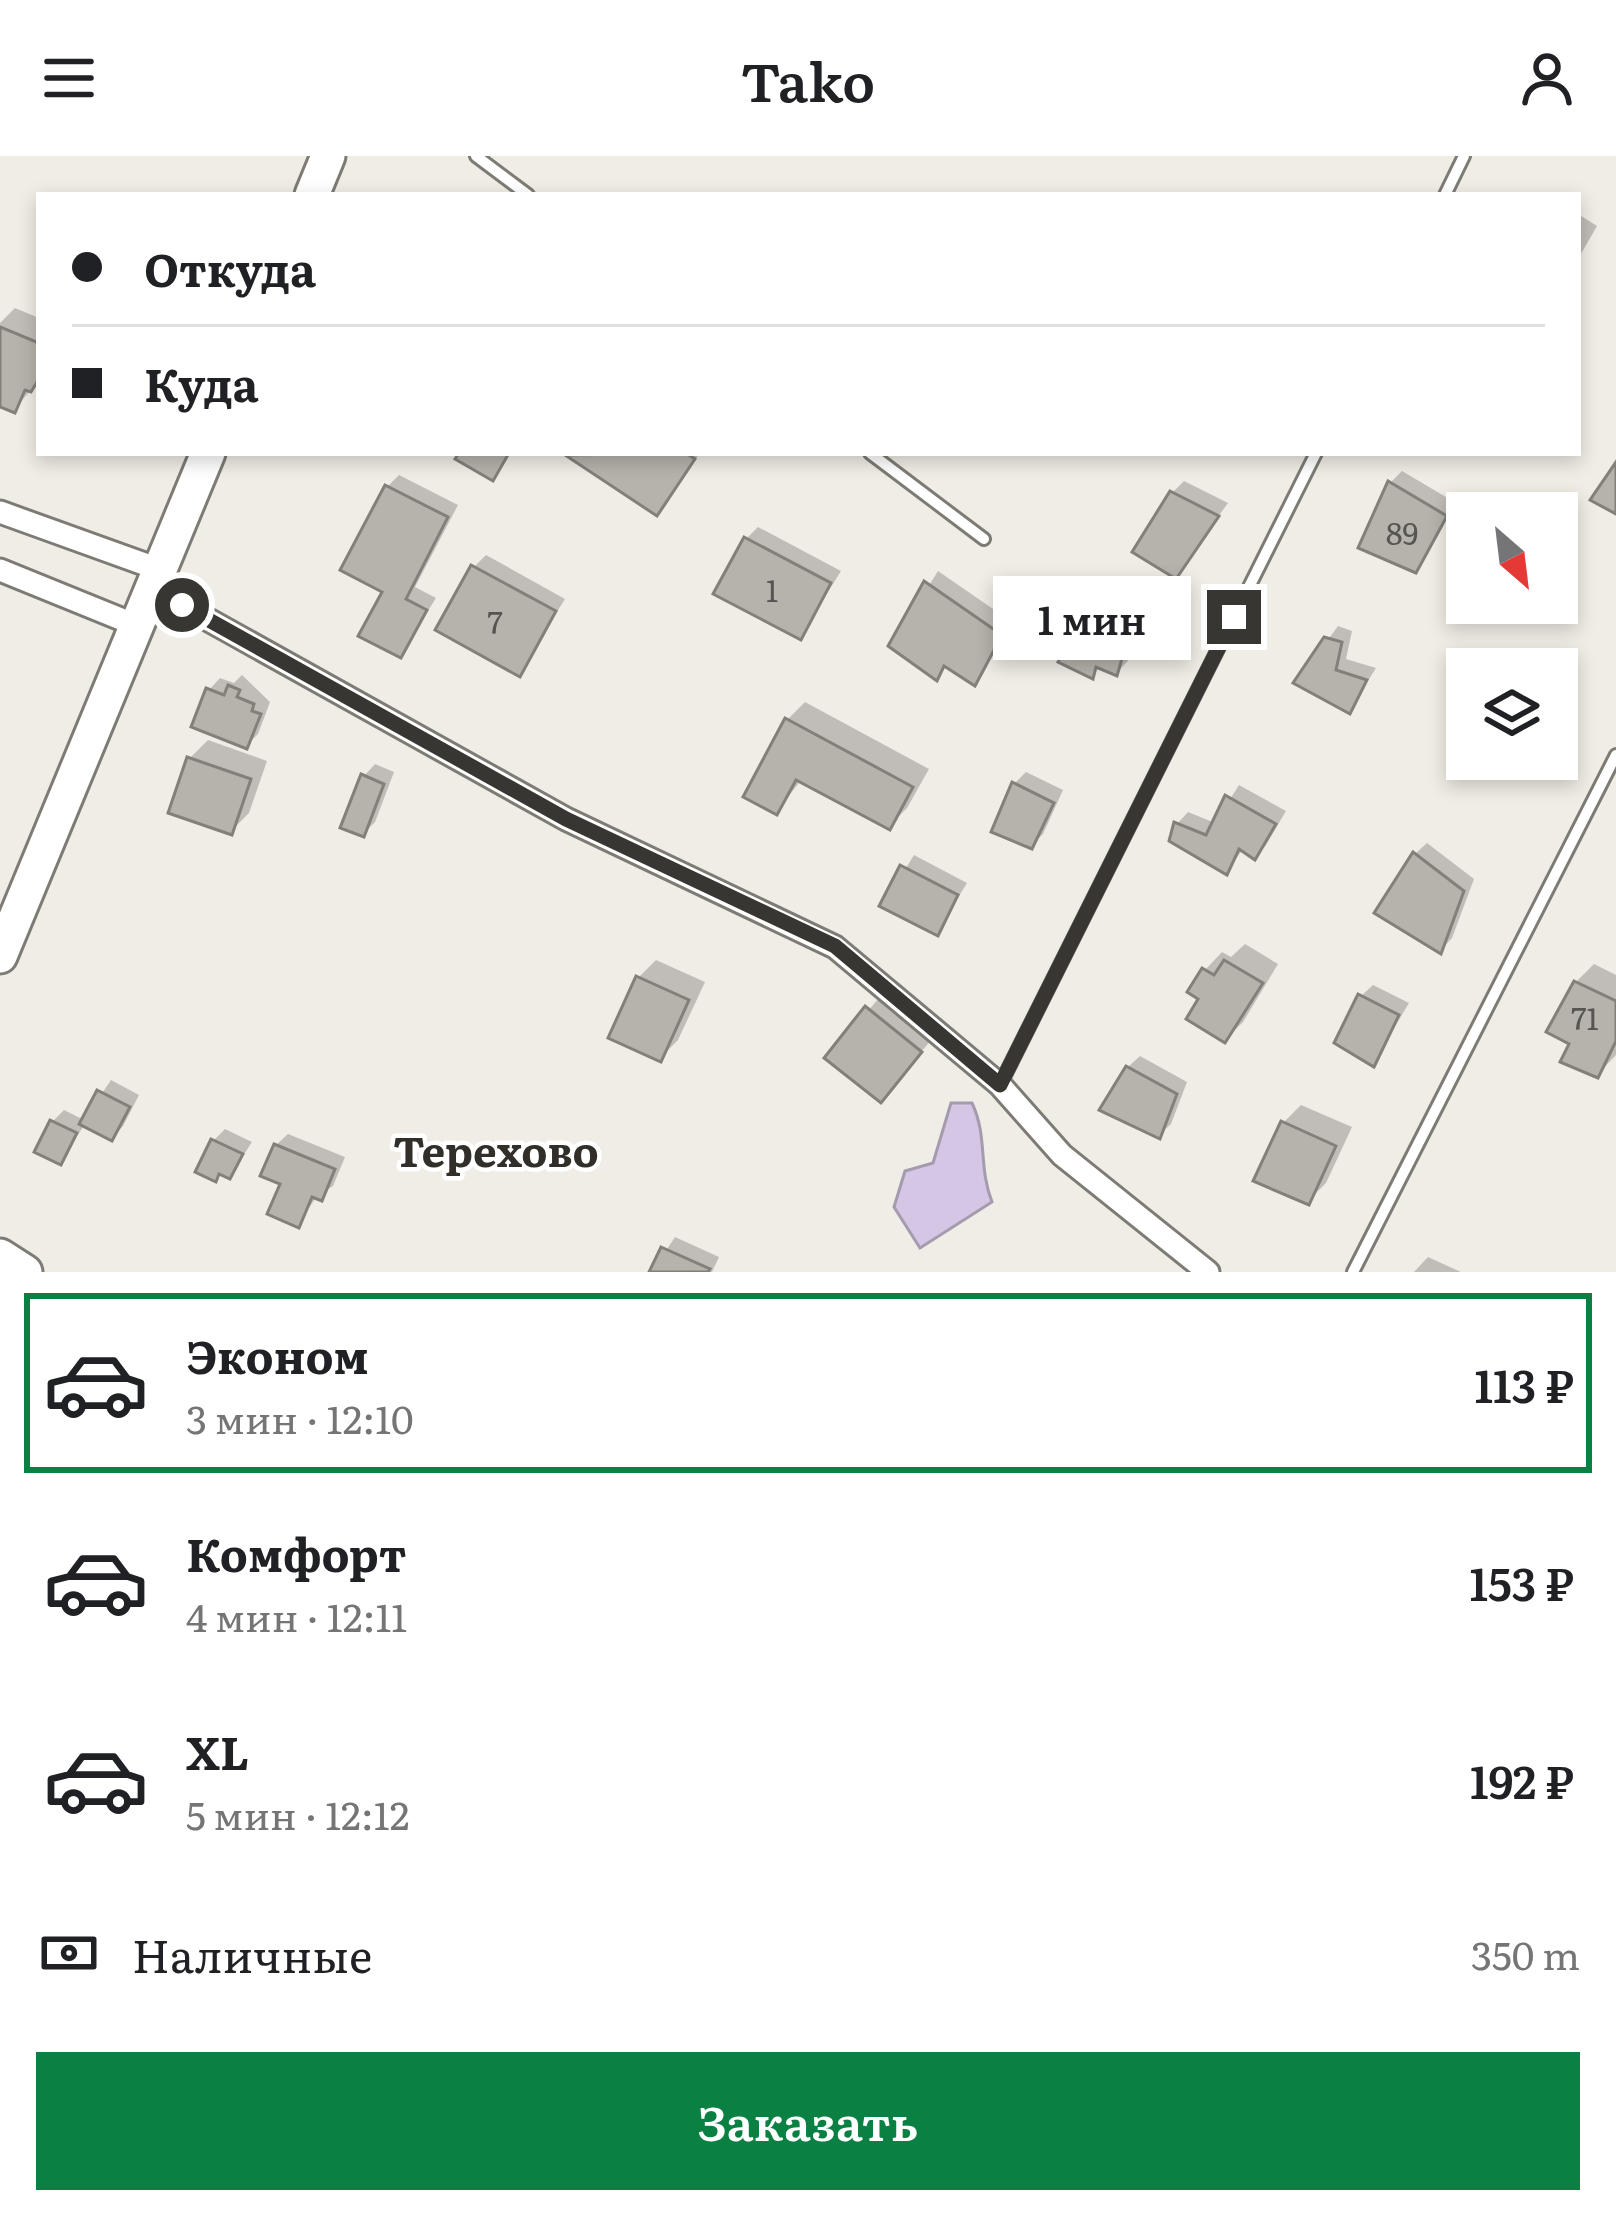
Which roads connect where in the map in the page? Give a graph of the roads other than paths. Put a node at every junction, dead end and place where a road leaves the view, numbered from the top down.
1 (328, 156) edge
2 (476, 156) edge
3 (1464, 156) edge
4 (314, 192) edge
5 (524, 192) edge
6 (1446, 192) edge
7 (207, 456) edge
8 (874, 456) edge
9 (1314, 456) edge
10 (0, 512) edge
11 (984, 539) dead end
12 (0, 571) edge
13 (157, 579) junction
14 (138, 626) junction
15 (1616, 755) edge
16 (0, 956) edge
17 (1000, 1085) junction
18 (0, 1256) edge
19 (25, 1272) edge
20 (1208, 1272) edge
21 (1354, 1272) edge

1 - 4 main road
2 - 5 lane
3 - 6 lane
7 - 13 main road
8 - 11 lane
9 - 17 lane
10 - 13 street
12 - 14 street
13 - 14 main road
13 - 17 street
14 - 16 main road
15 - 21 lane
17 - 20 street
18 - 19 main road

